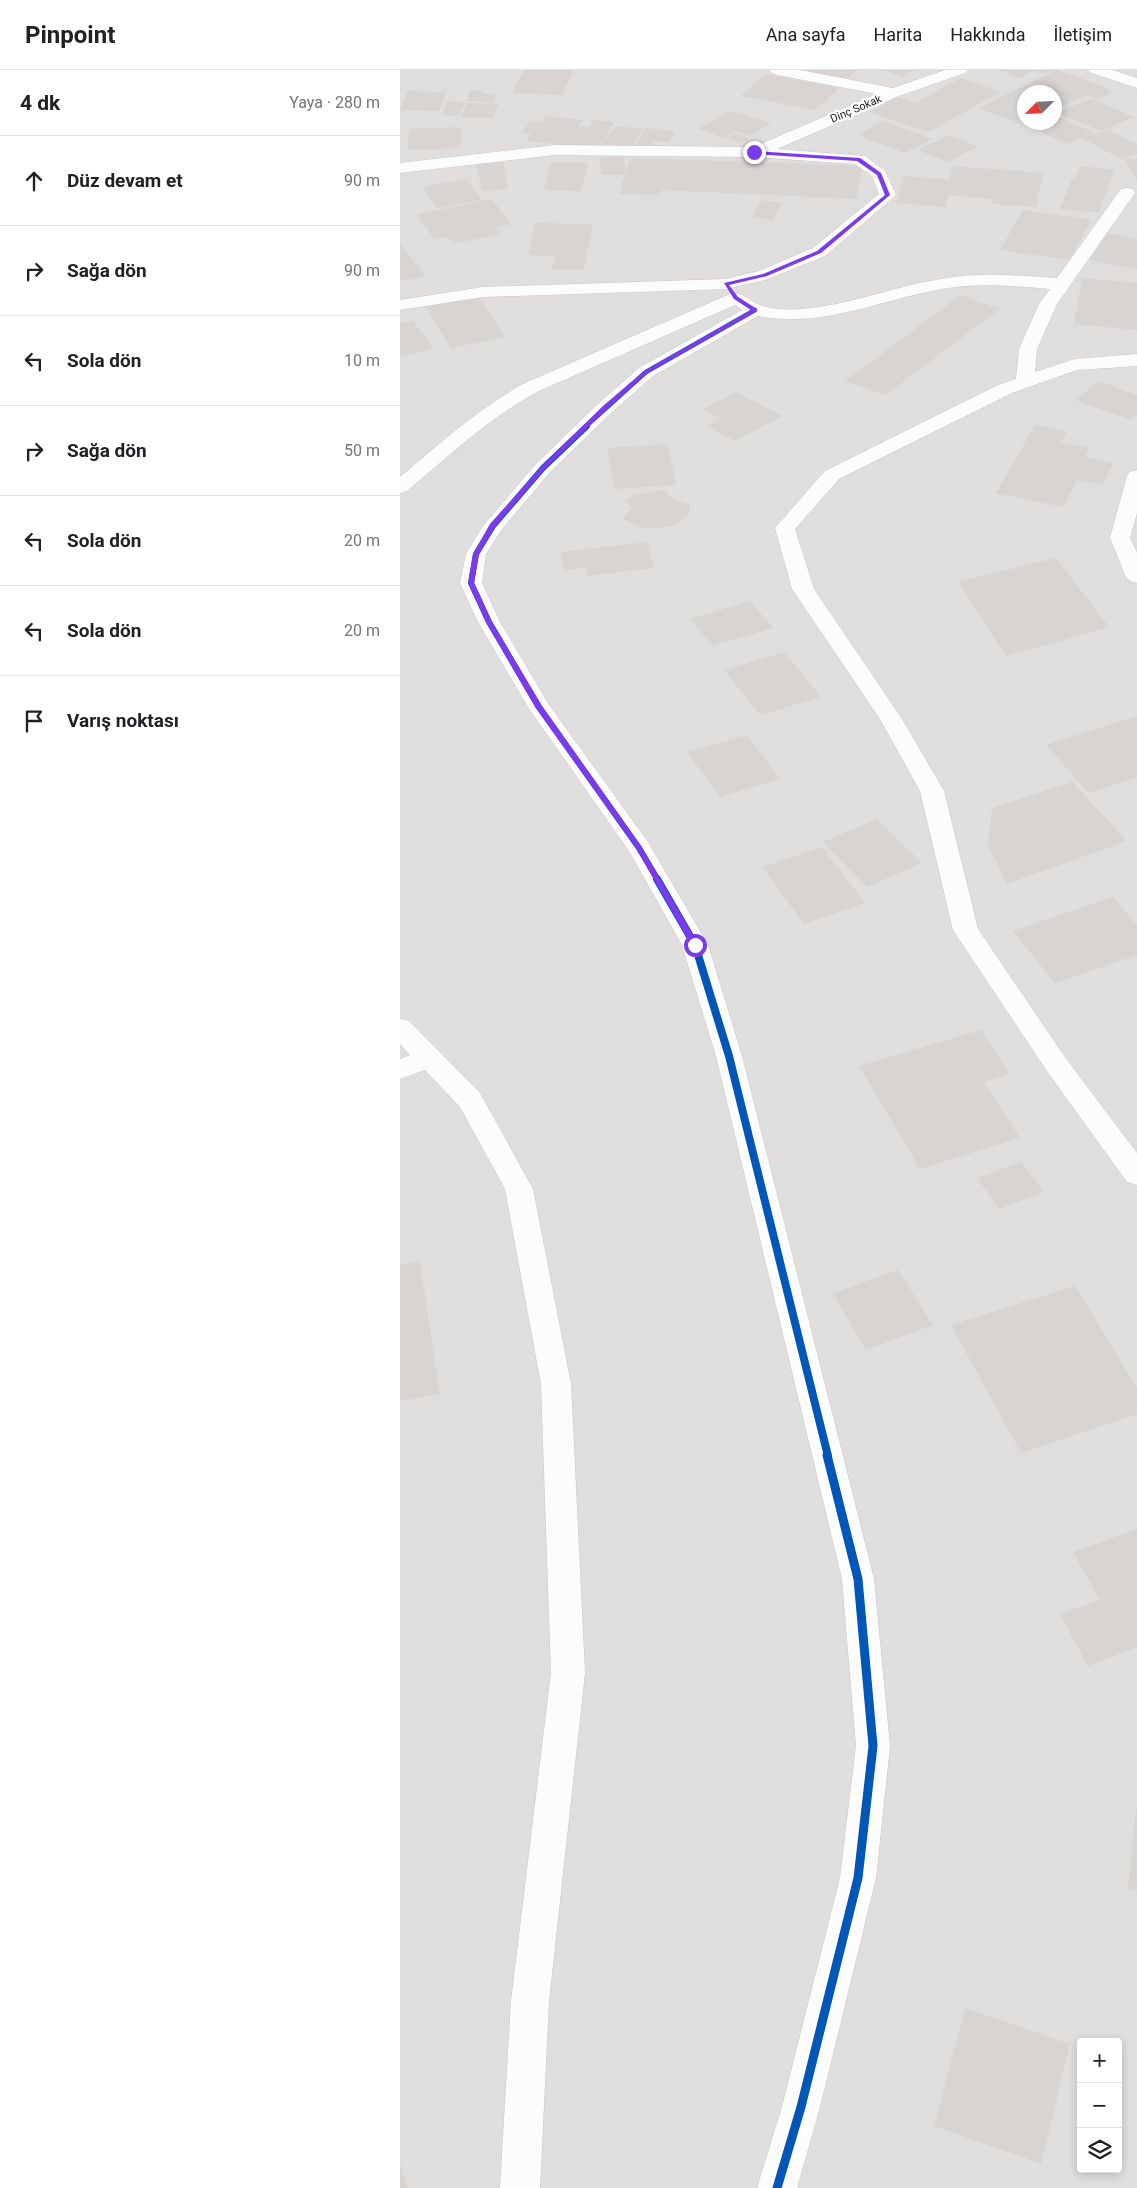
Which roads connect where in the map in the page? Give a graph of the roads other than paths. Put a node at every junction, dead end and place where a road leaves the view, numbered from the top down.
1 (777, 70) edge
2 (960, 70) edge
3 (1096, 70) edge
4 (1137, 83) edge
5 (894, 93) junction
6 (754, 152) junction
7 (400, 168) edge
8 (1126, 192) dead end
9 (1062, 284) junction
10 (739, 297) junction
11 (400, 305) edge
12 (1041, 353) junction
13 (1137, 360) edge
14 (1076, 365) junction
15 (1025, 382) junction
16 (1137, 476) edge
17 (400, 487) edge
18 (1130, 527) edge
19 (1137, 577) edge
20 (400, 1028) edge
21 (414, 1063) edge
22 (1137, 1174) edge
23 (520, 2188) edge
24 (777, 2188) edge

1 - 5 street
2 - 5 street, Dinç Sokak
3 - 4 street
5 - 6 street, Dinç Sokak
6 - 7 street
6 - 10 street
8 - 9 street
9 - 10 street
9 - 12 street
10 - 11 street
10 - 17 street
10 - 24 street
12 - 14 street
12 - 15 street
13 - 14 street
14 - 15 street
15 - 22 street
16 - 18 street
18 - 19 street
20 - 21 street
21 - 23 street

